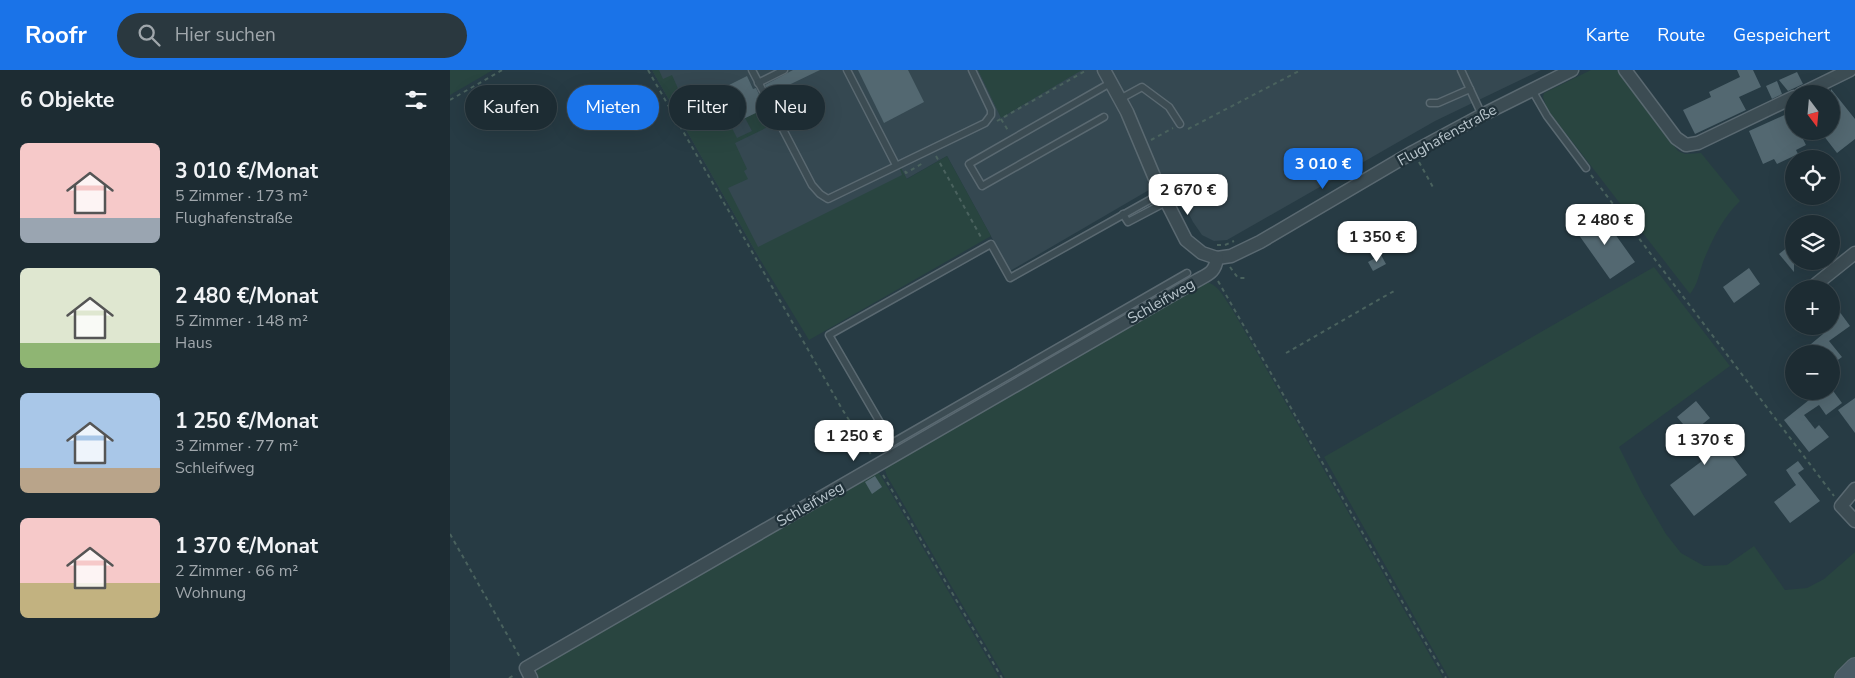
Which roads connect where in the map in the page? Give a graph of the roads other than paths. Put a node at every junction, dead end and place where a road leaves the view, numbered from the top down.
1 (752, 70) edge
2 (784, 70) edge
3 (847, 70) edge
4 (972, 70) edge
5 (1104, 70) edge
6 (1461, 70) edge
7 (1572, 70) edge
8 (1625, 70) edge
9 (1850, 70) edge
10 (758, 82) junction
11 (1112, 82) junction
12 (1819, 85) edge
13 (1470, 89) junction
14 (1532, 90) junction
15 (1120, 99) junction
16 (1785, 101) edge
17 (1430, 103) dead end
18 (1482, 115) junction
19 (1104, 117) dead end
20 (1180, 124) road end
21 (898, 164) junction
22 (1586, 168) road end
23 (1164, 197) junction
24 (1123, 214) junction
25 (1855, 253) edge
26 (1221, 263) junction
27 (1187, 273) dead end
28 (1821, 280) edge
29 (1855, 489) edge
30 (1855, 521) edge
31 (1855, 667) edge
32 (528, 673) edge
33 (1844, 678) edge

1 - 10 lane
2 - 10 lane
3 - 21 lane
4 - 21 lane
5 - 11 street
6 - 13 lane
7 - 14 street, Flughafenstraße
8 - 16 street
9 - 12 street
10 - 21 lane
11 - 15 street
11 - 19 lane
13 - 17 lane
13 - 18 lane
14 - 18 street, Flughafenstraße
14 - 22 lane
15 - 20 lane
15 - 23 street
18 - 26 street, Flughafenstraße
23 - 24 lane
23 - 24 lane
23 - 26 street
24 - 27 lane
25 - 28 street
26 - 32 street, Schleifweg
29 - 30 street
31 - 33 street

